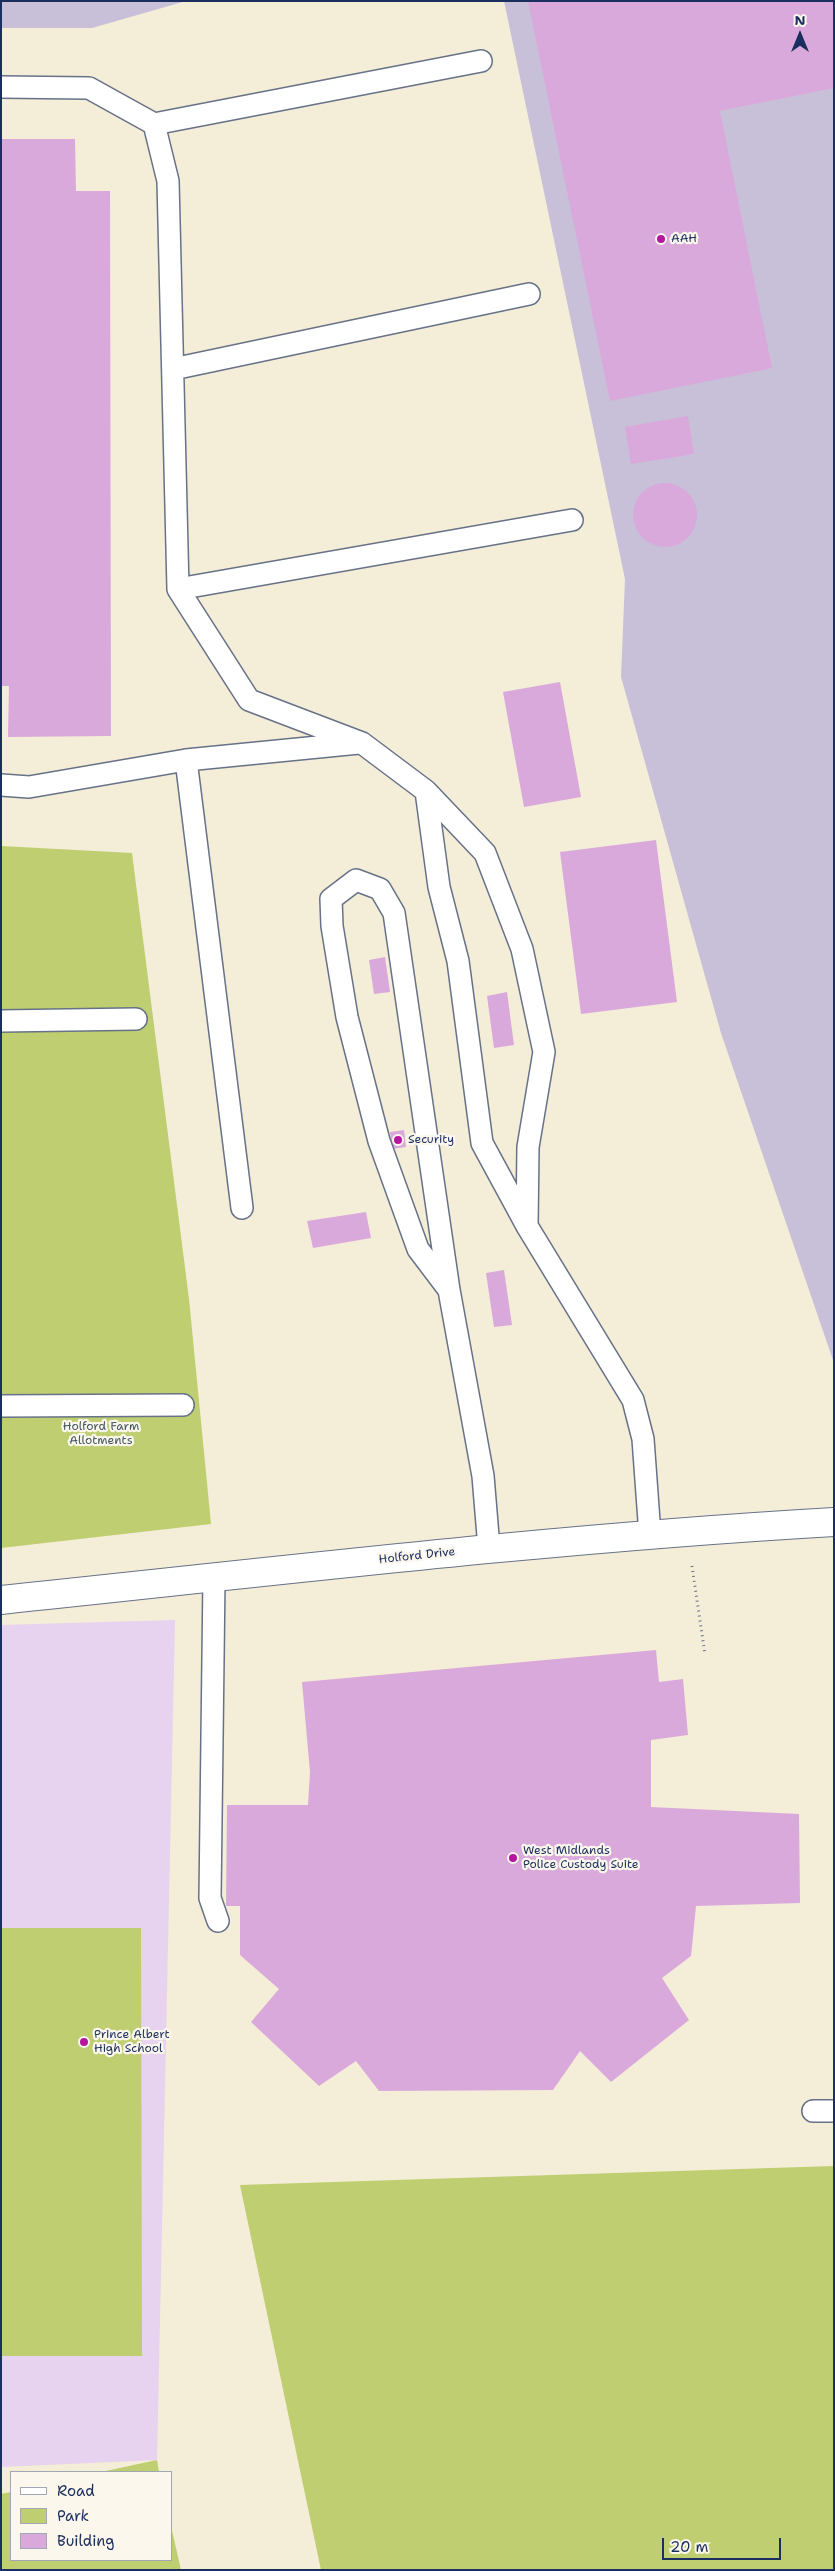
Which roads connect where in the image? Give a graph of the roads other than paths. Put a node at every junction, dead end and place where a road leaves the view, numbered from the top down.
1 (481, 61) dead end
2 (1, 87) edge
3 (154, 124) junction
4 (529, 294) dead end
5 (173, 368) junction
6 (572, 520) dead end
7 (178, 590) junction
8 (362, 743) junction
9 (186, 760) junction
10 (1, 785) edge
11 (426, 791) junction
12 (136, 1019) dead end
13 (1, 1021) edge
14 (242, 1208) dead end
15 (527, 1226) junction
16 (449, 1290) junction
17 (183, 1405) dead end
18 (1, 1406) edge
19 (834, 1522) edge
20 (650, 1535) junction
21 (489, 1548) junction
22 (214, 1578) junction
23 (1, 1600) edge
24 (218, 1922) dead end

1 - 3 lane
2 - 3 lane
3 - 5 lane
4 - 5 lane
5 - 7 lane
6 - 7 lane
7 - 8 lane
8 - 9 lane
8 - 11 lane
9 - 10 lane
9 - 14 lane
11 - 15 lane
11 - 15 lane
12 - 13 lane
15 - 20 lane
16 - 16 lane
16 - 21 lane
17 - 18 lane
19 - 20 street, Holford Drive
20 - 21 street, Holford Drive
21 - 22 street, Holford Drive
22 - 23 street, Holford Drive
22 - 24 lane

